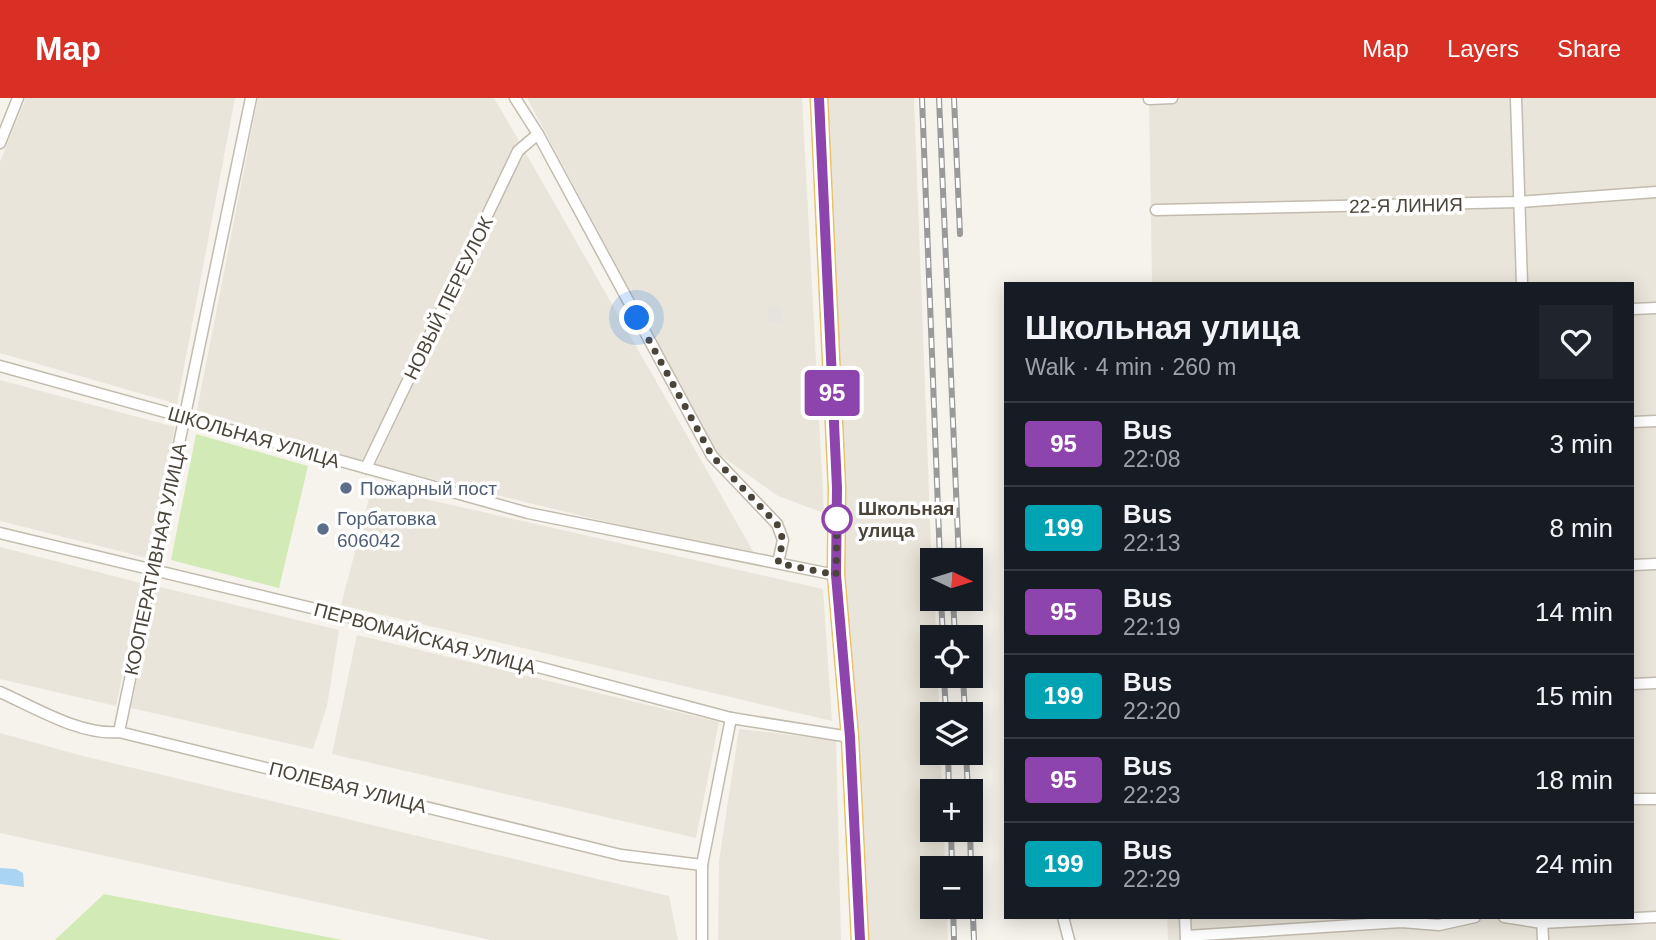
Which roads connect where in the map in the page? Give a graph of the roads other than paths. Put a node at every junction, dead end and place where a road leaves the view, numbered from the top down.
1 (18, 98) edge
2 (251, 98) edge
3 (514, 98) edge
4 (819, 98) edge
5 (1172, 98) edge
6 (1516, 98) edge
7 (1149, 99) edge
8 (538, 134) junction
9 (0, 143) edge
10 (1656, 192) edge
11 (1519, 202) junction
12 (1156, 210) dead end
13 (1522, 282) edge
14 (1656, 308) edge
15 (1634, 309) edge
16 (0, 366) edge
17 (186, 418) junction
18 (1656, 421) edge
19 (1634, 422) edge
20 (366, 468) junction
21 (0, 533) edge
22 (778, 563) junction
23 (1656, 564) edge
24 (1634, 565) edge
25 (152, 569) junction
26 (836, 575) junction
27 (1634, 684) edge
28 (1656, 684) edge
29 (0, 692) edge
30 (731, 718) junction
31 (119, 732) junction
32 (850, 737) junction
33 (1634, 799) edge
34 (1656, 799) edge
35 (702, 865) junction
36 (1656, 917) edge
37 (1634, 918) edge
38 (1064, 919) edge
39 (1185, 919) edge
40 (1466, 919) edge
41 (1580, 919) edge
42 (1542, 920) edge
43 (1186, 938) edge
44 (702, 940) edge
45 (860, 940) edge
46 (1069, 940) edge
47 (1543, 940) edge

1 - 9 street
2 - 17 street, КООПЕРАТИВНАЯ УЛИЦА
3 - 8 street
4 - 26 main road
5 - 7 street
6 - 11 street
8 - 20 street, НОВЫЙ ПЕРЕУЛОК
8 - 22 street
10 - 11 street, 22-Я ЛИНИЯ
11 - 12 street, 22-Я ЛИНИЯ
11 - 13 street
14 - 15 street
16 - 17 street, ШКОЛЬНАЯ УЛИЦА
17 - 20 street, ШКОЛЬНАЯ УЛИЦА
17 - 25 street, КООПЕРАТИВНАЯ УЛИЦА
18 - 19 street
20 - 22 street, ШКОЛЬНАЯ УЛИЦА
21 - 25 street, ПЕРВОМАЙСКАЯ УЛИЦА
22 - 26 street, ШКОЛЬНАЯ УЛИЦА
23 - 24 street
25 - 30 street, ПЕРВОМАЙСКАЯ УЛИЦА
25 - 31 street, КООПЕРАТИВНАЯ УЛИЦА
26 - 32 main road
27 - 28 street
29 - 31 street, ПОЛЕВАЯ УЛИЦА
30 - 32 street, ПЕРВОМАЙСКАЯ УЛИЦА
30 - 35 street
31 - 35 street, ПОЛЕВАЯ УЛИЦА
32 - 45 main road
33 - 34 street
35 - 44 street
36 - 37 street
38 - 46 street
39 - 43 street
40 - 43 street
41 - 42 street
42 - 47 street

